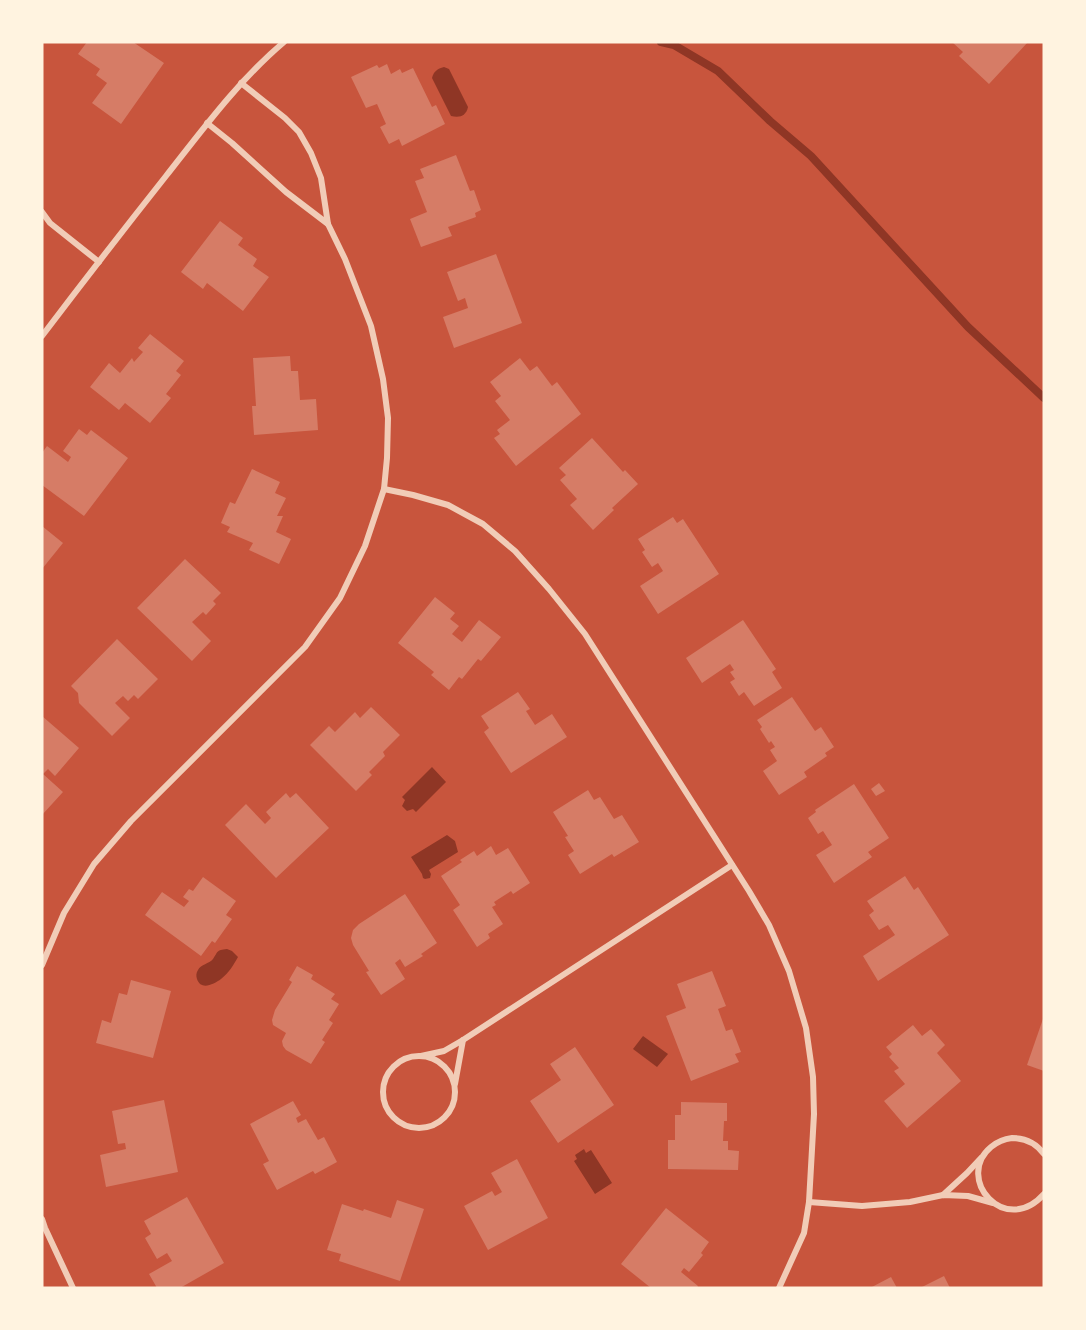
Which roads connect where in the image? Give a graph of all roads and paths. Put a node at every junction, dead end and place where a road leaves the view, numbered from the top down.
1 (284, 42) edge
2 (241, 82) junction
3 (207, 123) junction
4 (42, 212) edge
5 (328, 224) junction
6 (99, 262) junction
7 (42, 336) edge
8 (384, 489) junction
9 (732, 865) junction
10 (42, 965) edge
11 (463, 1040) junction
12 (421, 1056) junction
13 (455, 1085) junction
14 (988, 1150) junction
15 (1044, 1154) edge
16 (1044, 1194) edge
17 (943, 1195) junction
18 (809, 1202) junction
19 (993, 1203) junction
20 (42, 1219) edge
21 (73, 1288) edge
22 (779, 1288) edge

1 - 2 street
2 - 3 street
2 - 5 street
3 - 5 street
3 - 6 street
4 - 6 street
5 - 8 street
6 - 7 street
8 - 9 street
8 - 10 street
9 - 11 street
9 - 18 street
11 - 12 street
11 - 13 street
12 - 13 street
12 - 13 street
14 - 15 street
14 - 17 street
14 - 19 street
16 - 19 street
17 - 18 street
17 - 19 street
18 - 22 street
20 - 21 street

